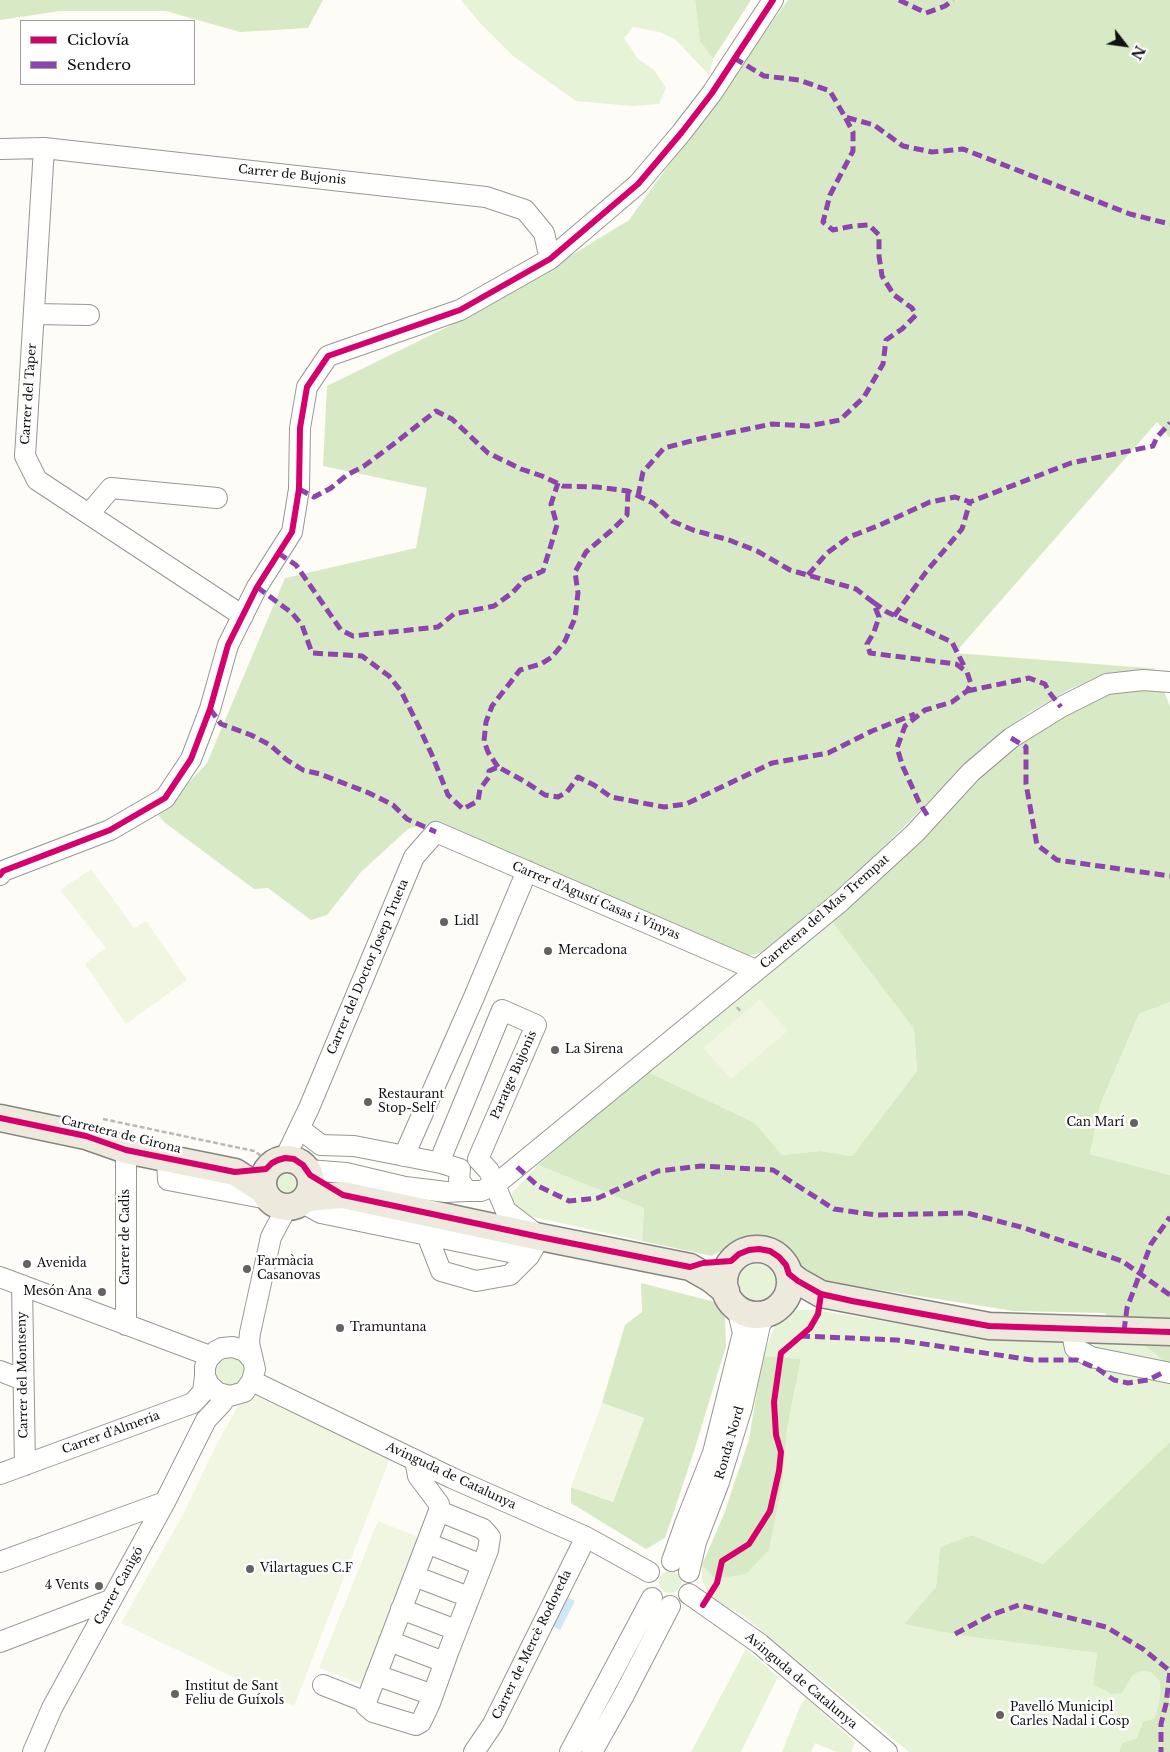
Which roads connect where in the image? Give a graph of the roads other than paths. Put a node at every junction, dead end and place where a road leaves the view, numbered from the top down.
1 (773, 0) edge
2 (44, 148) junction
3 (0, 149) edge
4 (550, 259) junction
5 (34, 314) junction
6 (89, 315) dead end
7 (217, 498) dead end
8 (89, 514) junction
9 (243, 616) junction
10 (1170, 682) edge
11 (436, 832) joint
12 (1, 871) edge
13 (527, 871) junction
14 (756, 970) junction
15 (474, 997) junction
16 (502, 1010) junction
17 (309, 1108) junction
18 (0, 1118) edge
19 (0, 1128) edge
20 (304, 1132) junction
21 (126, 1150) junction
22 (404, 1156) junction
23 (167, 1158) junction
24 (478, 1158) junction
25 (441, 1163) junction
26 (460, 1169) junction
27 (287, 1183) junction
28 (481, 1189) junction
29 (427, 1235) junction
30 (534, 1247) junction
31 (732, 1262) junction
32 (690, 1267) junction
33 (790, 1274) junction
34 (0, 1277) edge
35 (22, 1284) junction
36 (821, 1294) junction
37 (731, 1300) junction
38 (775, 1308) junction
39 (126, 1325) junction
40 (1070, 1329) junction
41 (1170, 1332) edge
42 (246, 1346) junction
43 (210, 1356) junction
44 (0, 1372) edge
45 (1170, 1373) edge
46 (23, 1380) junction
47 (252, 1381) junction
48 (213, 1385) junction
49 (415, 1460) junction
50 (25, 1464) junction
51 (0, 1474) edge
52 (165, 1502) junction
53 (439, 1511) junction
54 (586, 1537) junction
55 (427, 1543) junction
56 (672, 1561) junction
57 (0, 1562) edge
58 (482, 1565) junction
59 (649, 1572) junction
60 (689, 1572) junction
61 (414, 1576) junction
62 (689, 1594) junction
63 (469, 1597) junction
64 (110, 1600) junction
65 (661, 1602) junction
66 (401, 1609) junction
67 (456, 1630) junction
68 (389, 1641) junction
69 (0, 1642) edge
70 (444, 1662) junction
71 (376, 1675) junction
72 (323, 1686) dead end
73 (433, 1695) junction
74 (366, 1702) junction
75 (33, 1752) edge
76 (474, 1752) edge
77 (570, 1752) edge
78 (592, 1752) edge
79 (887, 1752) edge

1 - 4 street
2 - 3 street, Carrer de Bujonis
2 - 4 street, Carrer de Bujonis
2 - 5 street, Carrer del Taper
4 - 9 street
5 - 6 street
5 - 8 street, Carrer del Taper
7 - 8 street
8 - 9 street, Carrer del Taper
9 - 12 street
10 - 14 street, Carretera del Mas Trempat
11 - 13 street, Carrer d'Agustí Casas i Vinyas
11 - 17 street, Carrer del Doctor Josep Trueta
13 - 14 street, Carrer d'Agustí Casas i Vinyas
13 - 15 street
14 - 28 street, Carretera del Mas Trempat
15 - 16 street, Paratge Bujonis
15 - 22 street
16 - 24 street, Paratge Bujonis
16 - 25 street
17 - 20 street, Carrer del Doctor Josep Trueta
17 - 27 street, Carrer del Doctor Josep Trueta
18 - 21 main road, Carretera de Girona
19 - 21 main road, Carretera de Girona
20 - 22 street
20 - 27 street, Carrer del Doctor Josep Trueta
21 - 23 main road, Carretera de Girona
21 - 39 street, Carrer de Cadis
22 - 25 street
23 - 27 main road, Carretera de Girona
23 - 27 street
24 - 26 street
24 - 28 street
25 - 26 street
26 - 28 street
27 - 28 street
27 - 29 street
27 - 30 main road
27 - 42 street
28 - 30 street
29 - 30 street
29 - 30 street
30 - 32 main road
31 - 32 main road
31 - 33 main road
31 - 37 main road
32 - 37 main road
33 - 36 main road
33 - 38 main road
34 - 35 street
35 - 39 street
35 - 46 street, Carrer del Montseny
36 - 38 main road
36 - 40 main road
37 - 38 main road
37 - 56 street, Ronda Nord
38 - 60 street, Ronda Nord
39 - 43 street
40 - 41 main road
40 - 45 street
42 - 43 street
42 - 47 street
43 - 48 street, Carrer Canigó
44 - 46 street
46 - 50 street, Carrer del Montseny
47 - 48 street, Carrer Canigó
47 - 49 street, Avinguda de Catalunya
48 - 50 street, Carrer d'Almeria
48 - 52 street, Carrer Canigó
49 - 53 street
49 - 54 street, Avinguda de Catalunya
50 - 51 street, Carrer d'Almeria
52 - 57 street
52 - 64 street, Carrer Canigó
53 - 55 street
53 - 58 street
54 - 59 street, Avinguda de Catalunya
54 - 76 street, Carrer de Mercè Rodoreda
55 - 58 street
55 - 61 street
56 - 59 street
56 - 60 street
58 - 63 street
59 - 65 street
60 - 62 street, Ronda Nord
61 - 63 street
61 - 66 street
62 - 65 street
62 - 79 street, Avinguda de Catalunya
63 - 67 street
64 - 69 street
64 - 75 street, Carrer Canigó
65 - 77 street
65 - 78 street
66 - 67 street
66 - 68 street
67 - 70 street
68 - 70 street
68 - 71 street
70 - 73 street
71 - 73 street
71 - 74 street
72 - 74 street
73 - 74 street

